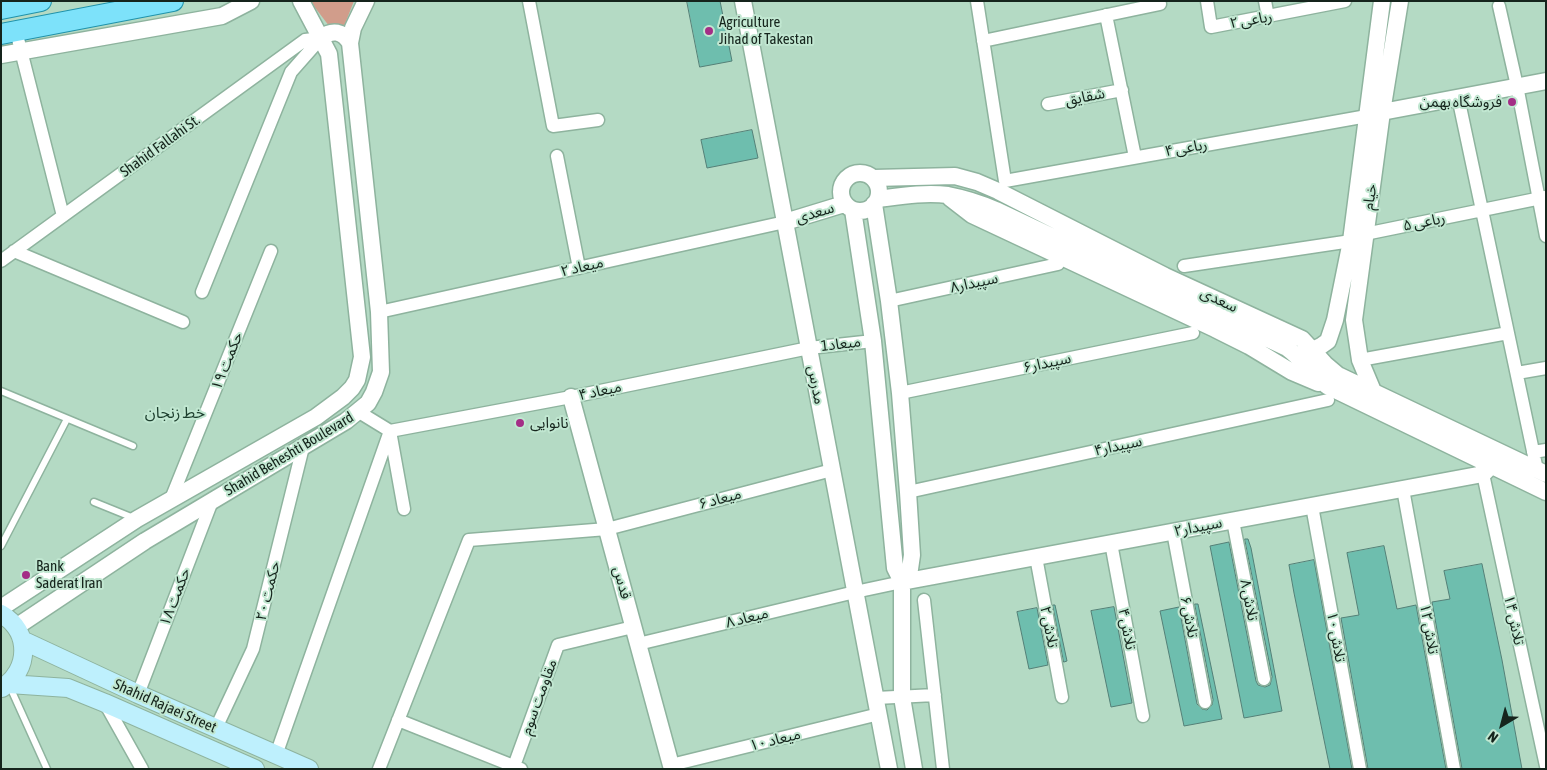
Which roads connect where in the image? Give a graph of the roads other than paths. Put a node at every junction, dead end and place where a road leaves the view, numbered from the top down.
1 (41, 1) edge
2 (173, 1) edge
3 (251, 1) edge
4 (301, 1) edge
5 (366, 1) edge
6 (529, 1) edge
7 (743, 1) edge
8 (977, 1) edge
9 (1207, 1) edge
10 (1266, 1) edge
11 (1345, 1) edge
12 (1382, 1) edge
13 (1400, 1) edge
14 (1160, 4) dead end
15 (1500, 6) dead end
16 (1, 9) edge
17 (1106, 15) junction
18 (1268, 17) junction
19 (9, 32) edge
20 (321, 38) junction
21 (983, 41) junction
22 (350, 43) junction
23 (21, 51) junction
24 (1, 55) edge
25 (1546, 81) edge
26 (1517, 86) junction
27 (1122, 90) junction
28 (1458, 97) junction
29 (1048, 104) dead end
30 (1374, 114) junction
31 (598, 120) dead end
32 (557, 156) dead end
33 (1135, 157) junction
34 (874, 178) junction
35 (1542, 198) edge
36 (876, 202) junction
37 (848, 207) junction
38 (1482, 210) junction
39 (62, 216) junction
40 (785, 222) junction
41 (1546, 236) edge
42 (1358, 237) junction
43 (14, 251) junction
44 (271, 251) dead end
45 (1, 261) edge
46 (1058, 264) dead end
47 (1184, 266) dead end
48 (579, 268) junction
49 (202, 292) dead end
50 (889, 301) junction
51 (379, 312) junction
52 (1337, 313) junction
53 (1354, 317) junction
54 (184, 322) dead end
55 (1193, 333) dead end
56 (1332, 333) junction
57 (1508, 334) junction
58 (1356, 337) junction
59 (873, 341) junction
60 (809, 348) junction
61 (1313, 350) junction
62 (1360, 360) junction
63 (1546, 368) edge
64 (1516, 373) junction
65 (1373, 391) junction
66 (1, 392) edge
67 (900, 393) junction
68 (1328, 393) junction
69 (571, 397) junction
70 (359, 412) junction
71 (67, 419) junction
72 (390, 431) junction
73 (133, 446) dead end
74 (303, 447) junction
75 (1540, 451) edge
76 (832, 470) junction
77 (1487, 470) junction
78 (1541, 472) edge
79 (1403, 489) junction
80 (908, 492) junction
81 (1546, 492) edge
82 (171, 499) junction
83 (212, 501) junction
84 (94, 502) dead end
85 (1312, 506) junction
86 (404, 509) dead end
87 (137, 519) junction
88 (1233, 521) junction
89 (607, 529) junction
90 (1174, 532) junction
91 (145, 541) junction
92 (1111, 543) junction
93 (1, 546) edge
94 (1036, 557) junction
95 (902, 582) junction
96 (855, 592) junction
97 (924, 600) dead end
98 (1, 608) edge
99 (1, 614) edge
100 (634, 627) junction
101 (19, 634) junction
102 (638, 644) junction
103 (1264, 679) dead end
104 (5, 686) edge
105 (138, 694) junction
106 (935, 694) junction
107 (902, 697) junction
108 (1062, 697) dead end
109 (104, 702) junction
110 (1205, 702) dead end
111 (877, 706) junction
112 (1143, 716) dead end
113 (398, 720) junction
114 (216, 728) junction
115 (276, 755) junction
116 (1546, 766) edge
117 (517, 767) edge
118 (671, 767) edge
119 (47, 769) edge
120 (142, 769) edge
121 (255, 769) edge
122 (309, 769) edge
123 (379, 769) edge
124 (889, 769) edge
125 (914, 769) edge
126 (943, 769) edge
127 (1360, 769) edge
128 (1454, 769) edge

1 - 16 main road
2 - 19 main road
3 - 23 street
4 - 20 street, Shahid Beheshti Boulevard
5 - 22 street, Shahid Beheshti Boulevard
6 - 31 street
7 - 40 street, مدرس
8 - 21 street
9 - 18 street, رباعی ۲
10 - 18 street
11 - 18 street, رباعی ۲
12 - 30 street, خیام
13 - 30 street, خیام
14 - 17 street
15 - 26 street
17 - 21 street
17 - 27 street
19 - 23 street
20 - 22 street
20 - 39 street, Shahid Fallahi St.
20 - 49 street
20 - 82 street, Shahid Beheshti Boulevard
21 - 33 street, رباعی ۴
22 - 51 street, Shahid Beheshti Boulevard
23 - 24 street
23 - 39 street
25 - 26 street
26 - 28 street
26 - 35 street
27 - 29 street, شقایق
27 - 33 street
28 - 30 street
28 - 38 street
30 - 33 street, رباعی ۴
30 - 42 street, خیام
32 - 48 street
34 - 36 street
34 - 37 street
34 - 61 street, سعدی
35 - 38 street, رباعی ۵
35 - 41 street
36 - 37 street
36 - 50 street
36 - 68 street, سعدی
37 - 40 street, سعدی
37 - 59 street
38 - 42 street, رباعی ۵
38 - 57 street
39 - 43 street, Shahid Fallahi St.
40 - 48 street, میعاد ۲
40 - 60 street, مدرس
42 - 47 street, رباعی ۵
42 - 52 street, خیام
42 - 53 street, خیام
43 - 45 street, Shahid Fallahi St.
43 - 54 street
44 - 82 street, حکمت ۱۹
46 - 50 street, سپیدار۸
48 - 51 street, میعاد ۲
50 - 67 street
51 - 70 street, Shahid Beheshti Boulevard
52 - 53 street
52 - 56 street, خیام
53 - 58 street, خیام
55 - 67 street, سپیدار۶
56 - 58 street
56 - 61 street
57 - 62 street
57 - 64 street
58 - 62 street, خیام
59 - 60 street, میعاد1
59 - 95 street
60 - 69 street, میعاد ۴
60 - 76 street, مدرس
61 - 65 street, سعدی
62 - 65 street, خیام
63 - 64 street
64 - 75 street
65 - 78 street, سعدی
66 - 71 lane
67 - 80 street
68 - 77 street, سعدی
68 - 80 street, سپیدار۴
69 - 72 street, میعاد ۴
69 - 89 street, قدس
70 - 72 street
70 - 74 street, Shahid Beheshti Boulevard
71 - 73 lane
71 - 93 lane
72 - 86 street
72 - 115 street
74 - 83 street, Shahid Beheshti Boulevard
74 - 114 street, حکمت ۲۰
75 - 78 street
76 - 89 street, میعاد ۶
76 - 96 street, مدرس
77 - 79 street, سپیدار۲
77 - 81 street, سعدی
77 - 116 street, تلاش ۱۴
79 - 85 street, سپیدار۲
79 - 128 street, تلاش ۱۲
80 - 95 street
82 - 87 street, Shahid Beheshti Boulevard
83 - 91 street, Shahid Beheshti Boulevard
83 - 105 street, حکمت ۱۸
84 - 87 lane
85 - 88 street, سپیدار۲
85 - 127 street, تلاش ۱۰
87 - 91 street
87 - 98 street, Shahid Beheshti Boulevard
88 - 90 street, سپیدار۲
88 - 103 street, تلاش ۸
89 - 100 street, قدس
89 - 113 street, میعاد ۶
90 - 92 street, سپیدار۲
90 - 110 street, تلاش ۶
91 - 101 street, Shahid Beheshti Boulevard
92 - 94 street, سپیدار۲
92 - 112 street, تلاش ۴
94 - 95 street, سپیدار۲
94 - 108 street, تلاش ۲
95 - 96 street, میعاد ۸
95 - 107 street
96 - 102 street, میعاد ۸
96 - 111 street, مدرس
97 - 106 street
99 - 101 main road, Shahid Rajaei Street
100 - 102 street, قدس
100 - 117 street, مقاومت سوم
101 - 104 main road
101 - 105 main road, Shahid Rajaei Street
102 - 118 street, قدس
104 - 109 main road, Shahid Rajaei Street
104 - 119 lane
105 - 114 main road, Shahid Rajaei Street
106 - 107 street, میعاد ۱۰
106 - 126 street
107 - 111 street, میعاد ۱۰
107 - 125 street
109 - 120 street
109 - 121 main road, Shahid Rajaei Street
111 - 118 street, میعاد ۱۰
111 - 124 street, مدرس
113 - 117 street
113 - 123 street
114 - 115 main road, Shahid Rajaei Street
115 - 122 main road, Shahid Rajaei Street

